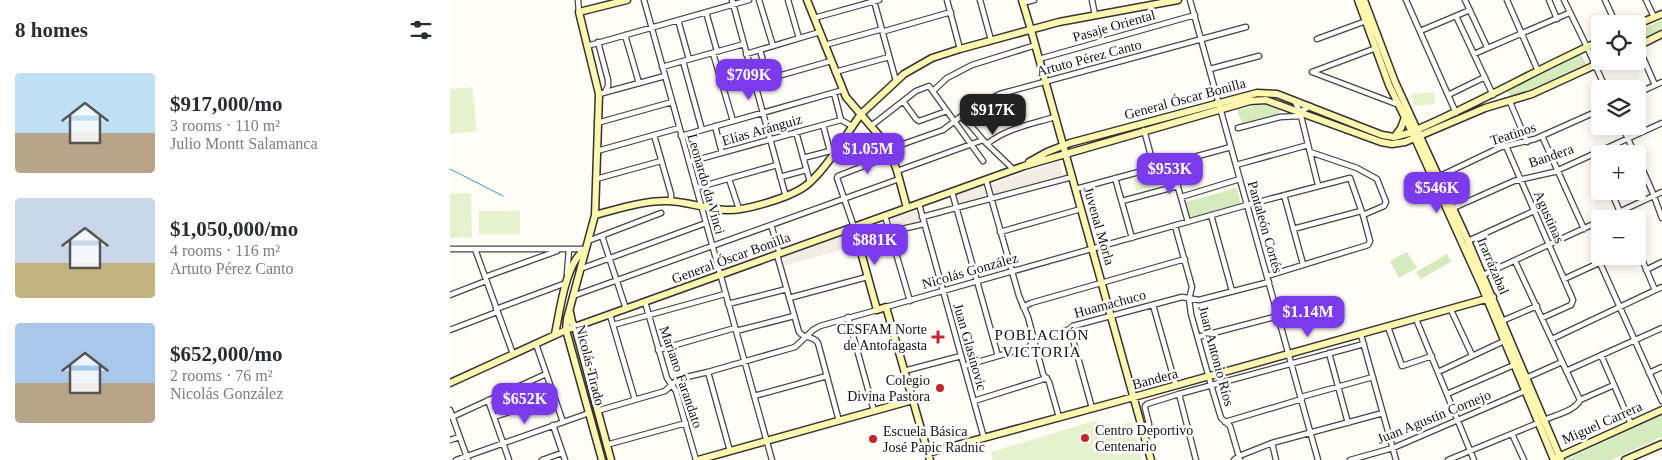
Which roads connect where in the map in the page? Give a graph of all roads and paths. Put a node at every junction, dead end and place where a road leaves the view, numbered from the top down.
1 (578, 0) edge
2 (628, 0) edge
3 (644, 0) edge
4 (749, 0) edge
5 (759, 0) edge
6 (788, 0) edge
7 (807, 0) edge
8 (947, 0) edge
9 (980, 0) edge
10 (1034, 0) edge
11 (1092, 0) edge
12 (1178, 0) edge
13 (1190, 0) edge
14 (1363, 0) edge
15 (1406, 0) edge
16 (1465, 0) edge
17 (1507, 0) edge
18 (1548, 0) edge
19 (1564, 0) edge
20 (1606, 0) edge
21 (1646, 0) edge
22 (876, 1) edge
23 (732, 2) edge
24 (1022, 2) edge
25 (1144, 3) edge
26 (1470, 10) junction
27 (579, 12) junction
28 (706, 12) junction
29 (950, 12) junction
30 (1569, 13) junction
31 (1662, 14) edge
32 (1094, 15) junction
33 (1195, 15) junction
34 (1612, 15) edge
35 (1456, 16) junction
36 (1654, 17) junction
37 (814, 18) junction
38 (1557, 18) junction
39 (678, 20) junction
40 (1646, 20) edge
41 (1366, 21) junction
42 (651, 27) junction
43 (1246, 27) dead end
44 (1031, 30) junction
45 (882, 31) junction
46 (1420, 31) junction
47 (820, 32) junction
48 (1522, 33) junction
49 (1662, 34) edge
50 (625, 35) junction
51 (799, 38) junction
52 (1201, 39) junction
53 (1317, 39) dead end
54 (991, 40) junction
55 (598, 42) junction
56 (1646, 42) edge
57 (744, 44) junction
58 (824, 45) junction
59 (1036, 45) junction
60 (1591, 45) edge
61 (587, 46) junction
62 (773, 46) junction
63 (1487, 47) junction
64 (1587, 47) junction
65 (1376, 48) junction
66 (960, 49) junction
67 (760, 50) junction
68 (715, 52) junction
69 (746, 54) junction
70 (1474, 54) junction
71 (1259, 56) dead end
72 (1591, 56) edge
73 (889, 57) junction
74 (1039, 59) junction
75 (689, 60) junction
76 (683, 61) junction
77 (831, 61) junction
78 (1646, 64) edge
79 (662, 67) junction
80 (1591, 68) edge
81 (1210, 69) junction
82 (1538, 71) junction
83 (836, 72) junction
84 (665, 76) junction
85 (1485, 77) junction
86 (768, 79) junction
87 (896, 81) junction
88 (1046, 81) junction
89 (1662, 82) edge
90 (639, 83) junction
91 (754, 83) junction
92 (1655, 85) junction
93 (1646, 89) edge
94 (843, 90) junction
95 (933, 91) junction
96 (602, 93) junction
97 (834, 93) junction
98 (1448, 94) junction
99 (1493, 95) junction
100 (1294, 100) junction
101 (904, 101) junction
102 (672, 102) junction
103 (1219, 102) junction
104 (1510, 102) junction
105 (1399, 105) junction
106 (1310, 106) junction
107 (1221, 109) junction
108 (947, 111) junction
109 (763, 113) junction
110 (1456, 113) junction
111 (861, 114) junction
112 (1300, 114) junction
113 (1591, 114) edge
114 (960, 117) junction
115 (1055, 117) junction
116 (1405, 117) junction
117 (841, 120) junction
118 (733, 121) junction
119 (955, 121) junction
120 (597, 122) junction
121 (823, 125) junction
122 (1661, 125) edge
123 (715, 126) junction
124 (852, 126) junction
125 (871, 126) junction
126 (679, 128) junction
127 (1238, 128) dead end
128 (702, 130) junction
129 (1144, 130) junction
130 (796, 132) junction
131 (1416, 134) junction
132 (654, 135) junction
133 (1626, 135) edge
134 (682, 136) junction
135 (1542, 136) junction
136 (1394, 137) junction
137 (770, 139) junction
138 (1628, 139) junction
139 (983, 140) junction
140 (1527, 142) junction
141 (971, 144) junction
142 (987, 144) junction
143 (1063, 145) junction
144 (1614, 145) edge
145 (1631, 145) edge
146 (1308, 146) junction
147 (1506, 146) junction
148 (1231, 147) junction
149 (597, 151) junction
150 (832, 152) junction
151 (890, 152) junction
152 (1310, 152) junction
153 (722, 153) junction
154 (1066, 154) junction
155 (1591, 155) edge
156 (803, 158) junction
157 (661, 161) junction
158 (984, 161) dead end
159 (689, 162) junction
160 (1171, 163) junction
161 (777, 165) junction
162 (1236, 165) junction
163 (1024, 166) junction
164 (1154, 168) junction
165 (1357, 168) junction
166 (806, 170) junction
167 (1014, 170) junction
168 (1557, 170) junction
169 (897, 171) junction
170 (780, 177) junction
171 (1072, 177) junction
172 (1115, 178) junction
173 (1350, 178) junction
174 (1436, 178) junction
175 (1646, 178) edge
176 (596, 179) junction
177 (729, 179) junction
178 (899, 179) junction
179 (1240, 179) junction
180 (986, 180) junction
181 (1520, 180) junction
182 (810, 182) junction
183 (1318, 185) junction
184 (1178, 186) junction
185 (696, 188) junction
186 (1076, 189) junction
187 (952, 192) junction
188 (1662, 192) edge
189 (1284, 195) junction
190 (1654, 196) junction
191 (786, 197) junction
192 (1181, 197) junction
193 (845, 199) junction
194 (991, 199) junction
195 (671, 201) junction
196 (1122, 201) junction
197 (919, 204) junction
198 (1247, 205) junction
199 (702, 206) junction
200 (906, 208) junction
201 (957, 208) junction
202 (739, 209) junction
203 (1081, 209) junction
204 (1450, 209) junction
205 (1622, 210) edge
206 (1534, 211) junction
207 (661, 213) dead end
208 (1362, 213) junction
209 (595, 215) junction
210 (1211, 215) junction
211 (885, 216) junction
212 (922, 217) junction
213 (1662, 218) edge
214 (1188, 222) junction
215 (706, 223) junction
216 (924, 224) junction
217 (771, 225) junction
218 (1176, 226) junction
219 (1591, 226) edge
220 (854, 227) junction
221 (1293, 229) junction
222 (1584, 229) junction
223 (889, 232) junction
224 (1000, 232) junction
225 (602, 236) junction
226 (1132, 238) junction
227 (587, 241) junction
228 (1468, 241) junction
229 (858, 242) junction
230 (1549, 245) junction
231 (712, 246) junction
232 (450, 249) edge
233 (475, 249) junction
234 (560, 249) junction
235 (569, 249) junction
236 (585, 249) junction
237 (1092, 249) junction
238 (778, 254) junction
239 (608, 258) junction
240 (1185, 259) junction
241 (1516, 261) junction
242 (1662, 262) edge
243 (1303, 264) junction
244 (1596, 265) edge
245 (1601, 265) edge
246 (1644, 265) edge
247 (580, 269) junction
248 (1646, 270) junction
249 (1012, 272) junction
250 (720, 275) junction
251 (1483, 275) junction
252 (1267, 276) junction
253 (867, 277) junction
254 (486, 279) junction
255 (1564, 279) junction
256 (616, 281) junction
257 (978, 281) junction
258 (1269, 282) junction
259 (566, 283) junction
260 (1102, 283) junction
261 (1482, 287) junction
262 (1662, 287) edge
263 (787, 289) junction
264 (1655, 290) junction
265 (943, 291) junction
266 (1232, 291) junction
267 (725, 294) junction
268 (450, 295) edge
269 (573, 296) junction
270 (789, 298) junction
271 (1189, 299) junction
272 (1489, 299) junction
273 (910, 301) junction
274 (645, 302) junction
275 (728, 304) junction
276 (1471, 304) junction
277 (1153, 305) junction
278 (1537, 306) junction
279 (1023, 307) junction
280 (886, 308) junction
281 (1620, 308) junction
282 (626, 309) junction
283 (570, 310) junction
284 (877, 310) junction
285 (1451, 310) junction
286 (497, 311) junction
287 (610, 314) junction
288 (648, 315) junction
289 (794, 316) junction
290 (1112, 316) junction
291 (1278, 316) junction
292 (848, 318) junction
293 (1542, 318) junction
294 (1416, 319) junction
295 (1502, 320) junction
296 (613, 325) junction
297 (574, 327) junction
298 (1388, 327) junction
299 (1662, 328) edge
300 (735, 329) junction
301 (1070, 329) junction
302 (450, 330) edge
303 (566, 330) junction
304 (555, 334) junction
305 (1361, 334) junction
306 (807, 336) junction
307 (1198, 337) junction
308 (1552, 339) junction
309 (1034, 340) junction
310 (1635, 340) junction
311 (1504, 341) junction
312 (536, 344) junction
313 (1364, 344) junction
314 (658, 350) junction
315 (1329, 353) junction
316 (513, 354) junction
317 (1289, 354) junction
318 (1472, 355) junction
319 (1601, 355) junction
320 (961, 356) junction
321 (998, 356) junction
322 (1432, 356) junction
323 (744, 361) junction
324 (1562, 362) junction
325 (1292, 363) junction
326 (1514, 365) junction
327 (964, 366) junction
328 (1662, 367) edge
329 (1566, 370) junction
330 (904, 371) junction
331 (708, 372) junction
332 (1438, 372) junction
333 (1649, 373) junction
334 (546, 374) junction
335 (827, 376) junction
336 (1209, 377) junction
337 (1373, 377) junction
338 (1047, 378) junction
339 (1526, 378) junction
340 (450, 383) edge
341 (672, 384) junction
342 (1614, 385) junction
343 (1176, 386) junction
344 (1211, 386) junction
345 (517, 387) junction
346 (1338, 387) junction
347 (1525, 391) junction
348 (1179, 394) junction
349 (1447, 394) junction
350 (754, 396) junction
351 (554, 397) junction
352 (1134, 397) junction
353 (1301, 398) junction
354 (488, 400) junction
355 (635, 400) junction
356 (913, 400) junction
357 (1580, 400) junction
358 (974, 401) junction
359 (1662, 401) edge
360 (525, 406) junction
361 (1092, 408) junction
362 (450, 410) edge
363 (1662, 410) edge
364 (597, 411) junction
365 (874, 411) junction
366 (589, 412) junction
367 (1383, 413) junction
368 (452, 417) junction
369 (494, 417) junction
370 (1059, 417) junction
371 (1458, 420) junction
372 (840, 421) junction
373 (1541, 421) junction
374 (563, 422) junction
375 (1225, 422) junction
376 (686, 423) junction
377 (1348, 423) junction
378 (1632, 424) junction
379 (553, 426) junction
380 (1142, 426) junction
381 (1311, 433) junction
382 (1512, 434) junction
383 (460, 437) junction
384 (984, 438) junction
385 (450, 440) edge
386 (766, 441) junction
387 (503, 443) junction
388 (1272, 443) junction
389 (1662, 444) edge
390 (606, 445) junction
391 (1392, 448) junction
392 (730, 451) junction
393 (1470, 451) junction
394 (562, 453) junction
395 (929, 456) edge
396 (467, 458) edge
397 (1240, 458) edge
398 (1556, 459) edge
399 (456, 460) edge
400 (509, 460) edge
401 (542, 460) edge
402 (565, 460) edge
403 (602, 460) edge
404 (611, 460) edge
405 (697, 460) edge
406 (772, 460) edge
407 (1152, 460) edge
408 (1196, 460) edge
409 (1234, 460) edge
410 (1276, 460) edge
411 (1318, 460) edge
412 (1350, 460) edge
413 (1396, 460) edge
414 (1448, 460) edge
415 (1474, 460) edge
416 (1524, 460) edge
417 (1626, 460) edge

1 - 27 street
2 - 27 street
3 - 42 street, Leonardo da Vinci
4 - 23 street
5 - 62 street
6 - 51 street
7 - 37 street
8 - 29 street
9 - 54 street
10 - 24 street
11 - 32 street
12 - 25 street
13 - 33 street, Pantaleón Cortés
14 - 41 street, Irarrázabal
14 - 131 street, Irarrázabal
15 - 46 street
16 - 26 street
17 - 48 street
18 - 38 street
19 - 30 street
20 - 34 street
21 - 36 street
22 - 37 street
22 - 45 street
23 - 28 street
23 - 57 street
24 - 44 street, Juvenal Morla
25 - 32 street
26 - 35 street
26 - 63 street
27 - 61 street
28 - 39 street
28 - 68 street
29 - 45 street
29 - 66 street
30 - 38 street
30 - 64 street
31 - 36 street
32 - 44 street
33 - 52 street, Pantaleón Cortés
33 - 74 street, Pasaje Oriental
35 - 46 street
35 - 70 street
36 - 40 street
37 - 47 street
38 - 48 street
39 - 42 street
39 - 75 street
41 - 53 street
41 - 65 street, Irarrázabal
42 - 50 street
42 - 79 street, Leonardo da Vinci
43 - 52 street, Artuto Pérez Canto
44 - 54 street
44 - 59 street, Juvenal Morla
45 - 58 street
45 - 73 street
46 - 98 street
47 - 51 street
47 - 58 street
48 - 63 street
48 - 82 street
49 - 56 street
50 - 55 street
50 - 90 street
51 - 62 street
52 - 81 street, Pantaleón Cortés
52 - 88 street, Artuto Pérez Canto
54 - 66 street
55 - 61 street
55 - 96 street
57 - 68 street
57 - 69 street
58 - 77 street
59 - 74 street, Juvenal Morla
59 - 95 street
60 - 64 street, General Óscar Bonilla
61 - 96 street
62 - 67 street
63 - 70 street
64 - 72 street
64 - 82 street, General Óscar Bonilla
65 - 105 street, Irarrázabal
65 - 105 street
66 - 87 street
67 - 69 street
67 - 86 street
68 - 75 street
68 - 118 street
69 - 91 street
70 - 85 street
71 - 81 street
73 - 83 street
73 - 87 street
74 - 88 street, Juvenal Morla
75 - 76 street
76 - 79 street
76 - 128 street
77 - 83 street
77 - 86 street
78 - 92 street
79 - 84 street, Leonardo da Vinci
80 - 104 street, General Óscar Bonilla
81 - 103 street, Pantaleón Cortés
82 - 99 street, General Óscar Bonilla
83 - 94 street
84 - 90 street
84 - 102 street, Leonardo da Vinci
85 - 98 street
85 - 99 street
86 - 91 street
87 - 111 street
88 - 114 street, Artuto Pérez Canto
88 - 115 street, Juvenal Morla
89 - 92 street
90 - 96 street
91 - 109 street
92 - 93 street
94 - 97 street
94 - 111 street
95 - 101 street
95 - 108 street
96 - 120 street
97 - 109 street
97 - 117 street
98 - 110 street
99 - 110 street, General Óscar Bonilla
100 - 103 street, General Óscar Bonilla
100 - 106 street, General Óscar Bonilla
100 - 112 street
101 - 108 street
101 - 125 street
102 - 120 street
102 - 126 street, Leonardo da Vinci
103 - 107 street, Pantaleón Cortés
103 - 143 street, General Óscar Bonilla
104 - 131 street, General Óscar Bonilla
104 - 140 street
105 - 116 street, Irarrázabal
106 - 112 street
106 - 136 street, General Óscar Bonilla
107 - 112 street, General Óscar Bonilla
107 - 129 street, General Óscar Bonilla
107 - 148 street, Pantaleón Cortés
108 - 119 street
109 - 118 street
109 - 137 street
110 - 131 street, General Óscar Bonilla
111 - 124 street
111 - 125 street
112 - 127 street, General Óscar Bonilla
112 - 131 street, General Óscar Bonilla
112 - 146 street
113 - 135 street, Teatinos
114 - 119 street, Artuto Pérez Canto
114 - 139 street
115 - 142 street
115 - 143 street, Juvenal Morla
116 - 131 street, Irarrázabal
116 - 136 street
117 - 121 street, Elías Aránguiz
117 - 124 street
118 - 123 street
119 - 141 street
119 - 151 street, Artuto Pérez Canto
120 - 149 street
121 - 130 street, Elías Aránguiz
121 - 150 street
122 - 138 street, Bandera
123 - 128 street
123 - 153 street
124 - 150 street
125 - 151 street
126 - 132 street
126 - 134 street, Leonardo da Vinci
128 - 134 street
129 - 154 street, General Óscar Bonilla
129 - 164 street
130 - 137 street, Elías Aránguiz
130 - 156 street
131 - 136 street, General Óscar Bonilla
131 - 174 street, Irarrázabal
132 - 149 street
132 - 157 street
133 - 138 street
134 - 159 street, Leonardo da Vinci
135 - 140 street, Teatinos
135 - 168 street
137 - 153 street, Elías Aránguiz
137 - 161 street
138 - 144 street, Bandera
138 - 145 street
139 - 141 street
139 - 142 street
140 - 147 street, Teatinos
141 - 158 street
141 - 169 street
142 - 167 street
143 - 154 street, Juvenal Morla
143 - 163 street, General Óscar Bonilla
146 - 152 street
146 - 162 street
147 - 174 street, Teatinos
147 - 181 street, Agustinas
148 - 160 street
148 - 162 street, Pantaleón Cortés
149 - 176 street
150 - 156 street
150 - 182 street
151 - 169 street
151 - 193 street, Artuto Pérez Canto
152 - 165 street
152 - 183 street
153 - 159 street, Elías Aránguiz
154 - 163 street, General Óscar Bonilla
154 - 171 street, Juvenal Morla
155 - 168 street, Bandera
156 - 166 street
157 - 176 street
157 - 195 street
159 - 185 street, Leonardo da Vinci
160 - 164 street
160 - 184 street
161 - 170 street
161 - 177 street
162 - 179 street, Pantaleón Cortés
163 - 167 street, General Óscar Bonilla
164 - 172 street
165 - 173 street
165 - 208 street
166 - 170 street
166 - 182 street
167 - 180 street, General Óscar Bonilla
168 - 181 street, Bandera
168 - 222 street
169 - 178 street
170 - 191 street
171 - 186 street, Juvenal Morla
171 - 194 street
172 - 186 street
172 - 196 street
173 - 183 street, Nicolás González
173 - 208 street
174 - 204 street, Irarrázabal
175 - 190 street
176 - 209 street
177 - 185 street
177 - 202 street
178 - 193 street
178 - 200 street
179 - 192 street
179 - 198 street, Pantaleón Cortés
180 - 187 street, General Óscar Bonilla
180 - 194 street
181 - 204 street, Bandera
181 - 206 street, Agustinas
182 - 191 street
183 - 189 street, Nicolás González
184 - 192 street
184 - 196 street
185 - 199 street, Leonardo da Vinci
186 - 203 street, Juvenal Morla
187 - 197 street, General Óscar Bonilla
187 - 201 street
188 - 190 street
189 - 198 street, Nicolás González
189 - 221 street, Pantaleón Cortés
190 - 205 street
190 - 213 street
191 - 202 street
192 - 214 street
193 - 217 street
193 - 220 street
194 - 201 street
194 - 224 street
195 - 199 street
195 - 209 street
196 - 226 street
197 - 200 street, General Óscar Bonilla
197 - 212 street, Juan Glasinovic
198 - 210 street, Nicolás González
198 - 252 street, Pantaleón Cortés
199 - 202 street
199 - 215 street, Leonardo da Vinci
200 - 211 street, General Óscar Bonilla
201 - 212 street
201 - 257 street
203 - 224 street
203 - 237 street, Juvenal Morla
204 - 228 street, Irarrázabal
204 - 261 street, Irarrázabal
206 - 228 street
206 - 230 street, Agustinas
207 - 225 street
208 - 221 street
208 - 243 street
209 - 227 street
210 - 214 street, Nicolás González
210 - 266 street
211 - 220 street, General Óscar Bonilla
211 - 223 street
212 - 216 street, Juan Glasinovic
214 - 218 street, Nicolás González
215 - 231 street, Leonardo da Vinci
215 - 239 street
216 - 223 street
216 - 265 street, Juan Glasinovic
217 - 231 street
217 - 238 street
218 - 226 street, Nicolás González
218 - 240 street, Juan Antonio Ríos
219 - 222 street
220 - 229 street
220 - 238 street, General Óscar Bonilla
221 - 243 street, Pantaleón Cortés
222 - 230 street
223 - 229 street
223 - 273 street
224 - 249 street
225 - 227 street
225 - 239 street
226 - 237 street, Nicolás González
227 - 236 street
228 - 251 street, Irarrázabal
229 - 253 street
230 - 241 street
230 - 255 street, Agustinas
231 - 250 street, Leonardo da Vinci
231 - 256 street
232 - 233 street
233 - 234 street
233 - 254 street
234 - 235 street
234 - 254 street
235 - 236 street
235 - 259 street
236 - 247 street
236 - 259 street
237 - 249 street, Nicolás González
237 - 260 street, Juvenal Morla
238 - 250 street, General Óscar Bonilla
238 - 263 street
239 - 247 street
239 - 256 street
240 - 260 street
240 - 271 street, Juan Antonio Ríos
241 - 251 street
241 - 278 street
242 - 248 street
243 - 252 street
244 - 255 street
245 - 281 street
246 - 248 street
247 - 269 street
248 - 264 street
249 - 257 street, Nicolás González
249 - 279 street
250 - 267 street, Leonardo da Vinci
250 - 274 street, General Óscar Bonilla
251 - 272 street, Irarrázabal
252 - 258 street, Pantaleón Cortés
253 - 270 street
253 - 284 street
254 - 268 street
254 - 286 street
255 - 293 street, Agustinas
256 - 269 street
256 - 282 street
257 - 265 street, Nicolás González
257 - 321 street
258 - 266 street, Huamachuco
258 - 291 street, Pantaleón Cortés
259 - 286 street
259 - 304 street
260 - 279 street
260 - 290 street, Juvenal Morla
261 - 272 street, Irarrázabal
261 - 276 street
262 - 264 street
263 - 270 street
263 - 275 street
264 - 281 street
265 - 273 street, Nicolás González
265 - 320 street, Juan Glasinovic
266 - 271 street, Huamachuco
267 - 275 street, Leonardo da Vinci
267 - 288 street, General Óscar Bonilla
269 - 283 street
270 - 289 street
271 - 277 street, Huamachuco
271 - 307 street, Juan Antonio Ríos
272 - 276 street, Bandera
272 - 295 street, Irarrázabal
272 - 311 street, Irarrázabal
273 - 280 street, Nicolás González
274 - 282 street, General Óscar Bonilla
274 - 288 street, Mariano Farandato
275 - 300 street, Leonardo da Vinci
276 - 285 street, Bandera
277 - 290 street, Huamachuco
277 - 343 street
278 - 293 street
278 - 295 street
279 - 309 street
280 - 284 street, Nicolás González
280 - 330 street
281 - 308 street
281 - 310 street
282 - 287 street, General Óscar Bonilla
283 - 297 street, Nicolás Tirado
283 - 303 street, Nicolás Tirado
284 - 292 street, Nicolás González
285 - 294 street, Bandera
285 - 318 street
286 - 302 street
286 - 316 street
287 - 296 street
287 - 297 street, General Óscar Bonilla
288 - 296 street, General Óscar Bonilla
288 - 314 street, Mariano Farandato
289 - 300 street
289 - 306 street
290 - 301 street, Huamachuco
290 - 352 street, Juvenal Morla
291 - 307 street
291 - 317 street, Pantaleón Cortés
292 - 306 street, Nicolás González
292 - 365 street
293 - 308 street
294 - 298 street, Bandera
294 - 322 street
295 - 339 street, Irarrázabal
296 - 355 street
297 - 303 street, General Óscar Bonilla
297 - 364 street, Nicolás Tirado
298 - 305 street, Bandera
298 - 322 street
299 - 310 street
300 - 314 street
300 - 323 street, Leonardo da Vinci
301 - 309 street, Huamachuco
301 - 361 street
303 - 304 street, General Óscar Bonilla
303 - 366 street, Nicolás Tirado
304 - 312 street, General Óscar Bonilla
305 - 313 street
305 - 317 street, Bandera
306 - 323 street, Nicolás González
306 - 335 street
307 - 336 street, Juan Antonio Ríos
308 - 324 street
309 - 321 street, Huamachuco
309 - 338 street
310 - 319 street
310 - 333 street
311 - 318 street
311 - 326 street, Irarrázabal
312 - 316 street, General Óscar Bonilla
312 - 334 street
313 - 315 street, Bandera
313 - 337 street
314 - 341 street, Mariano Farandato
315 - 325 street, Bandera
315 - 346 street
316 - 340 street, General Óscar Bonilla
317 - 325 street, Pantaleón Cortés
317 - 336 street, Bandera
318 - 332 street
319 - 329 street
319 - 342 street
320 - 327 street, Juan Glasinovic
320 - 330 street
321 - 327 street, Huamachuco
322 - 332 street
323 - 331 street, Nicolás González
323 - 350 street, Leonardo da Vinci
324 - 329 street
324 - 339 street
325 - 344 street, Bandera
325 - 353 street, Pantaleón Cortés
326 - 347 street, Irarrázabal
326 - 349 street
327 - 358 street, Juan Glasinovic
328 - 333 street
329 - 357 street
330 - 356 street
331 - 341 street, Nicolás González
331 - 392 street
332 - 349 street
333 - 359 street
334 - 345 street
334 - 351 street
335 - 350 street
335 - 372 street
336 - 343 street, Bandera
336 - 344 street, Juan Antonio Ríos
337 - 346 street
337 - 367 street
338 - 358 street
338 - 370 street
339 - 373 street, Irarrázabal
341 - 355 street, Nicolás González
341 - 376 street, Mariano Farandato
342 - 357 street
342 - 378 street
343 - 352 street, Bandera
344 - 348 street, Bandera
344 - 375 street, Juan Antonio Ríos
345 - 354 street
345 - 360 street
346 - 353 street
346 - 377 street
347 - 371 street, Juan Agustín Cornejo
347 - 373 street, Irarrázabal
348 - 380 street, Bandera
348 - 408 street
349 - 371 street
350 - 386 street, Leonardo da Vinci
351 - 360 street
351 - 374 street
352 - 361 street, Bandera
352 - 380 street, Juvenal Morla
353 - 375 street
353 - 381 street, Pantaleón Cortés
354 - 368 street
354 - 369 street
355 - 364 street, Nicolás González
356 - 365 street
356 - 395 street
357 - 373 street
358 - 384 street, Juan Glasinovic
360 - 369 street
361 - 370 street, Bandera
362 - 368 street
363 - 378 street, Miguel Carrera
364 - 390 street, Nicolás Tirado
365 - 372 street
366 - 374 street
366 - 403 street, Nicolás Tirado
367 - 377 street
367 - 391 street
368 - 383 street
369 - 387 street
370 - 384 street, Bandera
371 - 391 street, Juan Agustín Cornejo
371 - 393 street
372 - 386 street
373 - 382 street
373 - 398 street, Irarrázabal
374 - 379 street
375 - 397 street, Juan Antonio Ríos
376 - 390 street
376 - 405 street, Mariano Farandato
377 - 381 street
378 - 398 street, Miguel Carrera
379 - 387 street
379 - 394 street
380 - 407 street, Juvenal Morla
381 - 388 street
381 - 411 street, Pantaleón Cortés
382 - 393 street
382 - 416 street
383 - 385 street
383 - 396 street
384 - 395 street, Bandera
386 - 392 street
386 - 406 street, Leonardo da Vinci
387 - 396 street
387 - 400 street
388 - 397 street
388 - 410 street
389 - 417 street
390 - 404 street, Nicolás Tirado
391 - 412 street, Juan Agustín Cornejo
391 - 413 street
392 - 405 street
393 - 414 street
393 - 415 street
394 - 401 street
394 - 402 street
396 - 399 street
397 - 409 street

